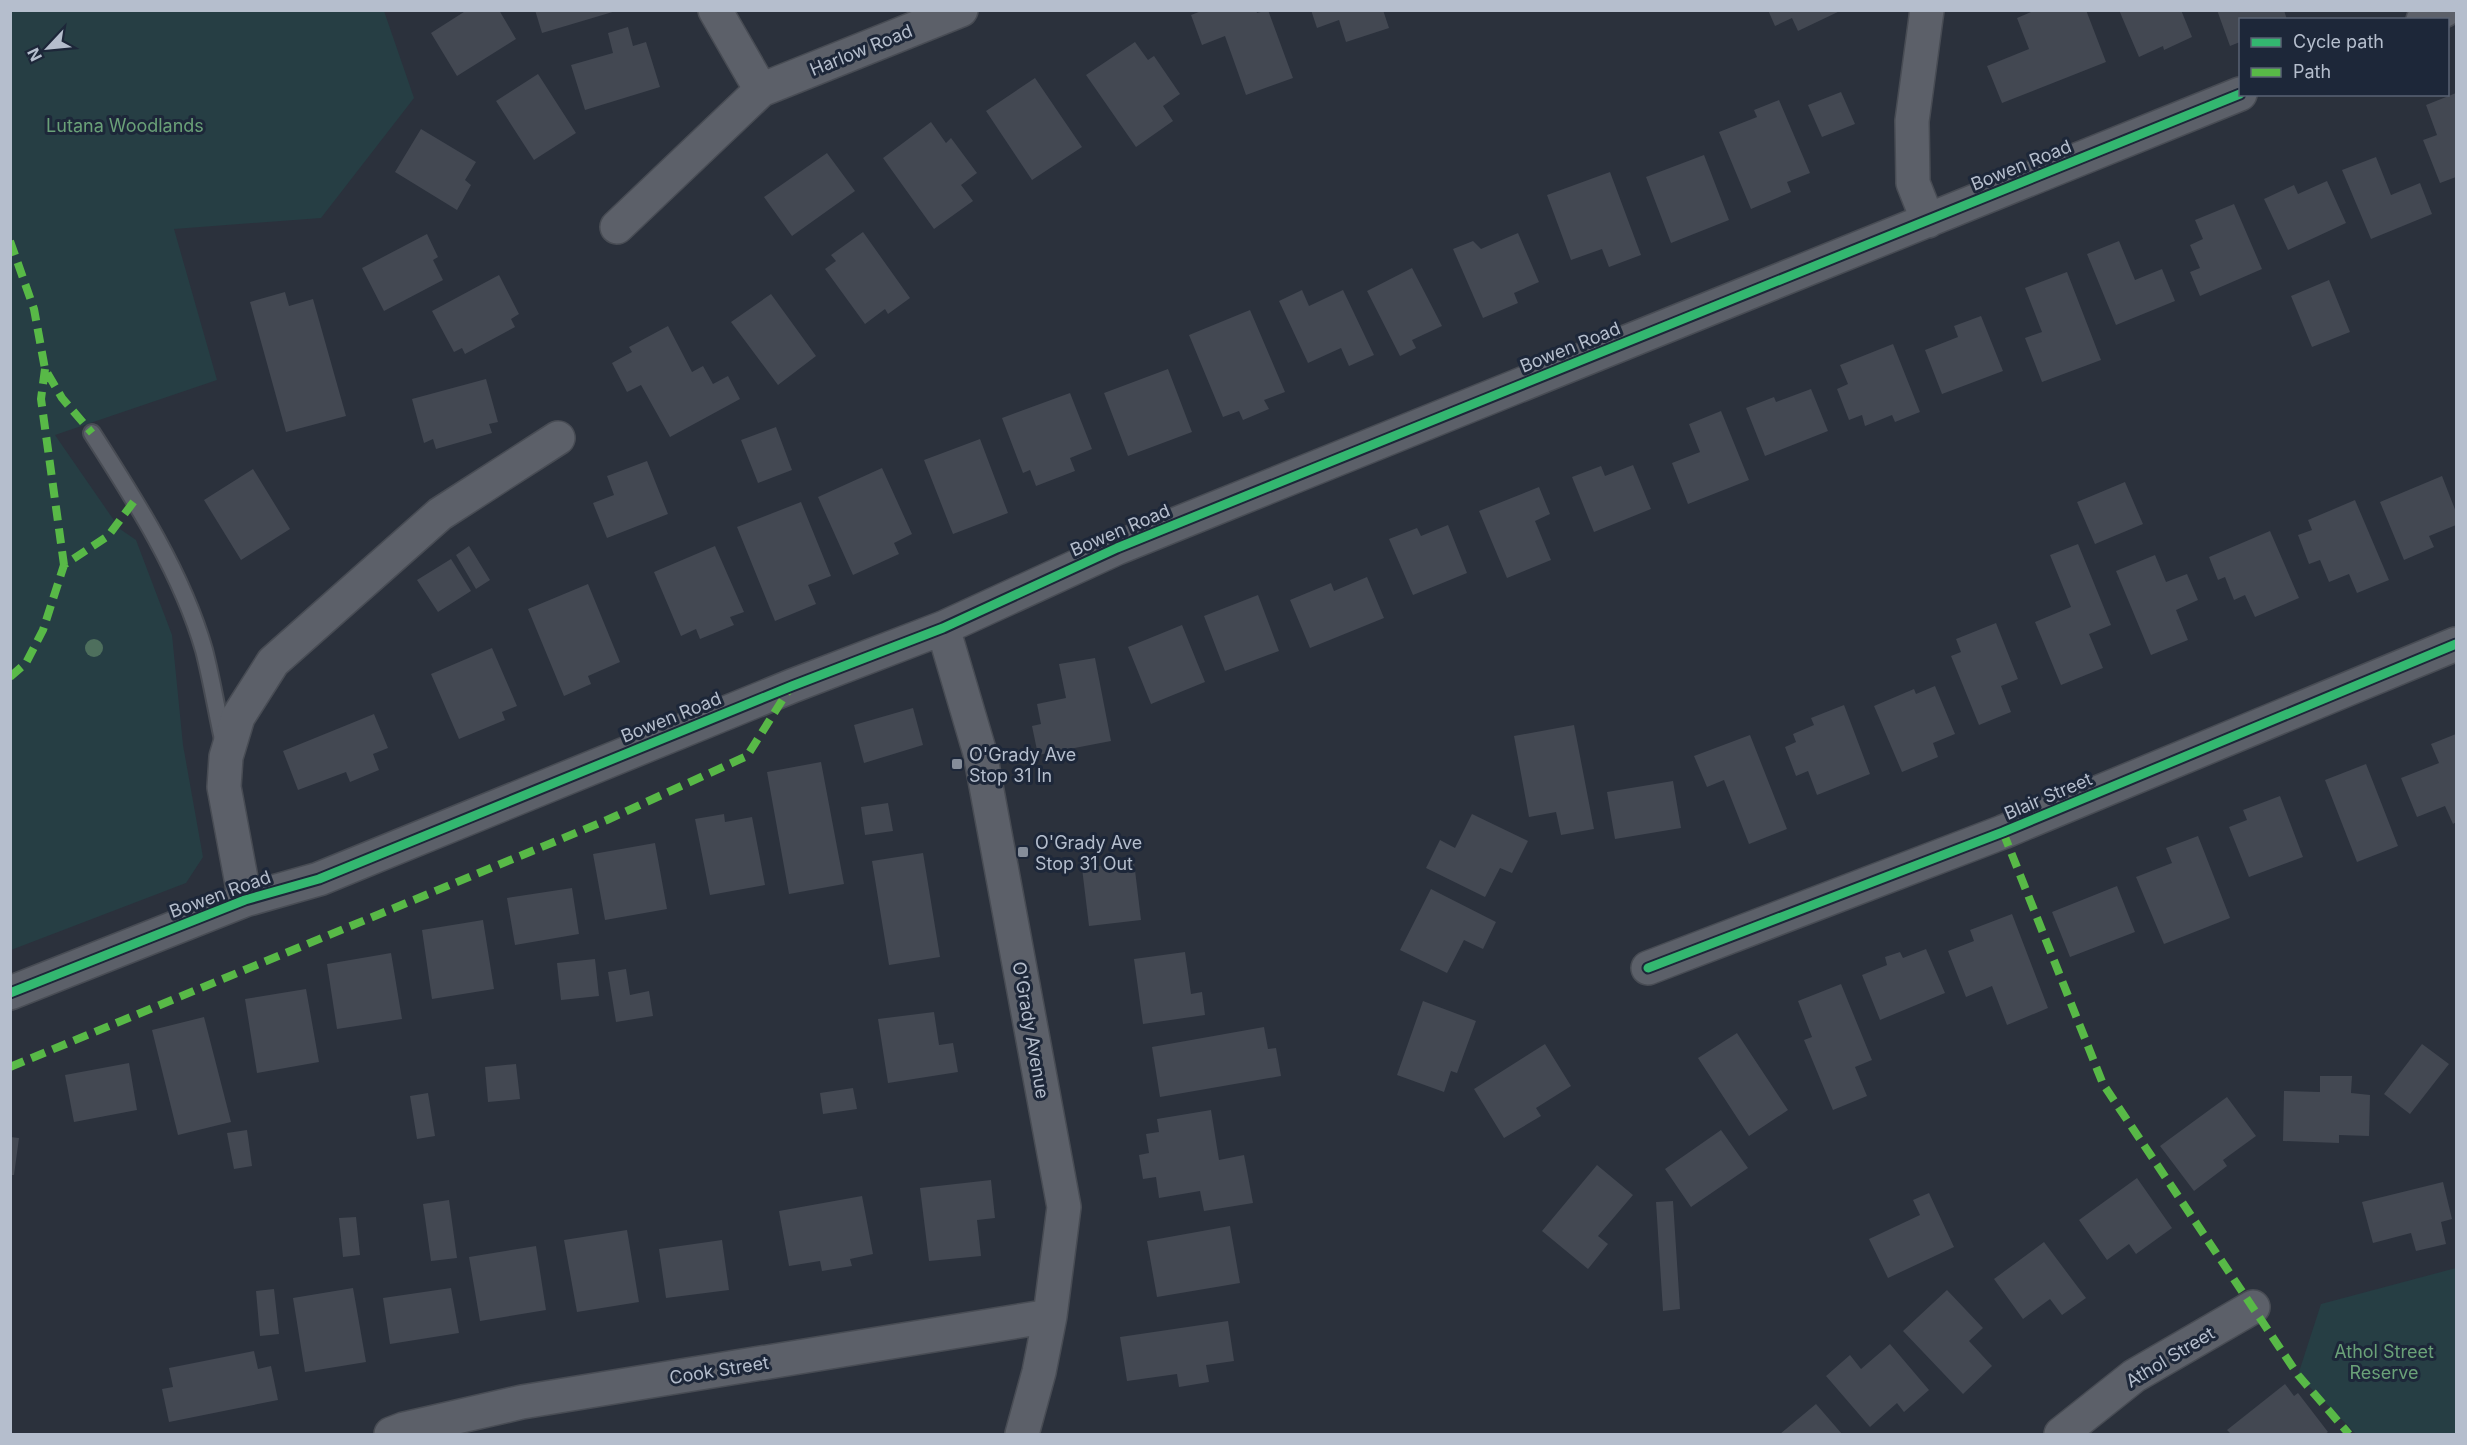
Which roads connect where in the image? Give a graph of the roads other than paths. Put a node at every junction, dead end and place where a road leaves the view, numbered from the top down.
1 (715, 10) edge
2 (961, 10) edge
3 (1927, 10) edge
4 (2445, 10) edge
5 (2427, 18) edge
6 (761, 90) junction
7 (2239, 94) edge
8 (1928, 221) junction
9 (616, 227) dead end
10 (93, 433) dead end
11 (558, 438) dead end
12 (943, 628) junction
13 (2457, 644) edge
14 (226, 757) junction
15 (245, 900) junction
16 (1648, 968) dead end
17 (10, 993) edge
18 (2253, 1307) dead end
19 (1050, 1316) junction
20 (391, 1434) edge
21 (1022, 1434) edge
22 (2061, 1434) edge

1 - 6 street
2 - 6 street, Harlow Road
3 - 8 street
4 - 5 street
6 - 9 street, Harlow Road
7 - 8 street, Bowen Road
8 - 12 street, Bowen Road
10 - 14 lane
11 - 14 street
12 - 15 street, Bowen Road
12 - 19 street, O'Grady Avenue
13 - 16 street, Blair Street
14 - 15 street
15 - 17 street, Bowen Road
18 - 22 street, Athol Street
19 - 20 street, Cook Street
19 - 21 street, O'Grady Avenue

